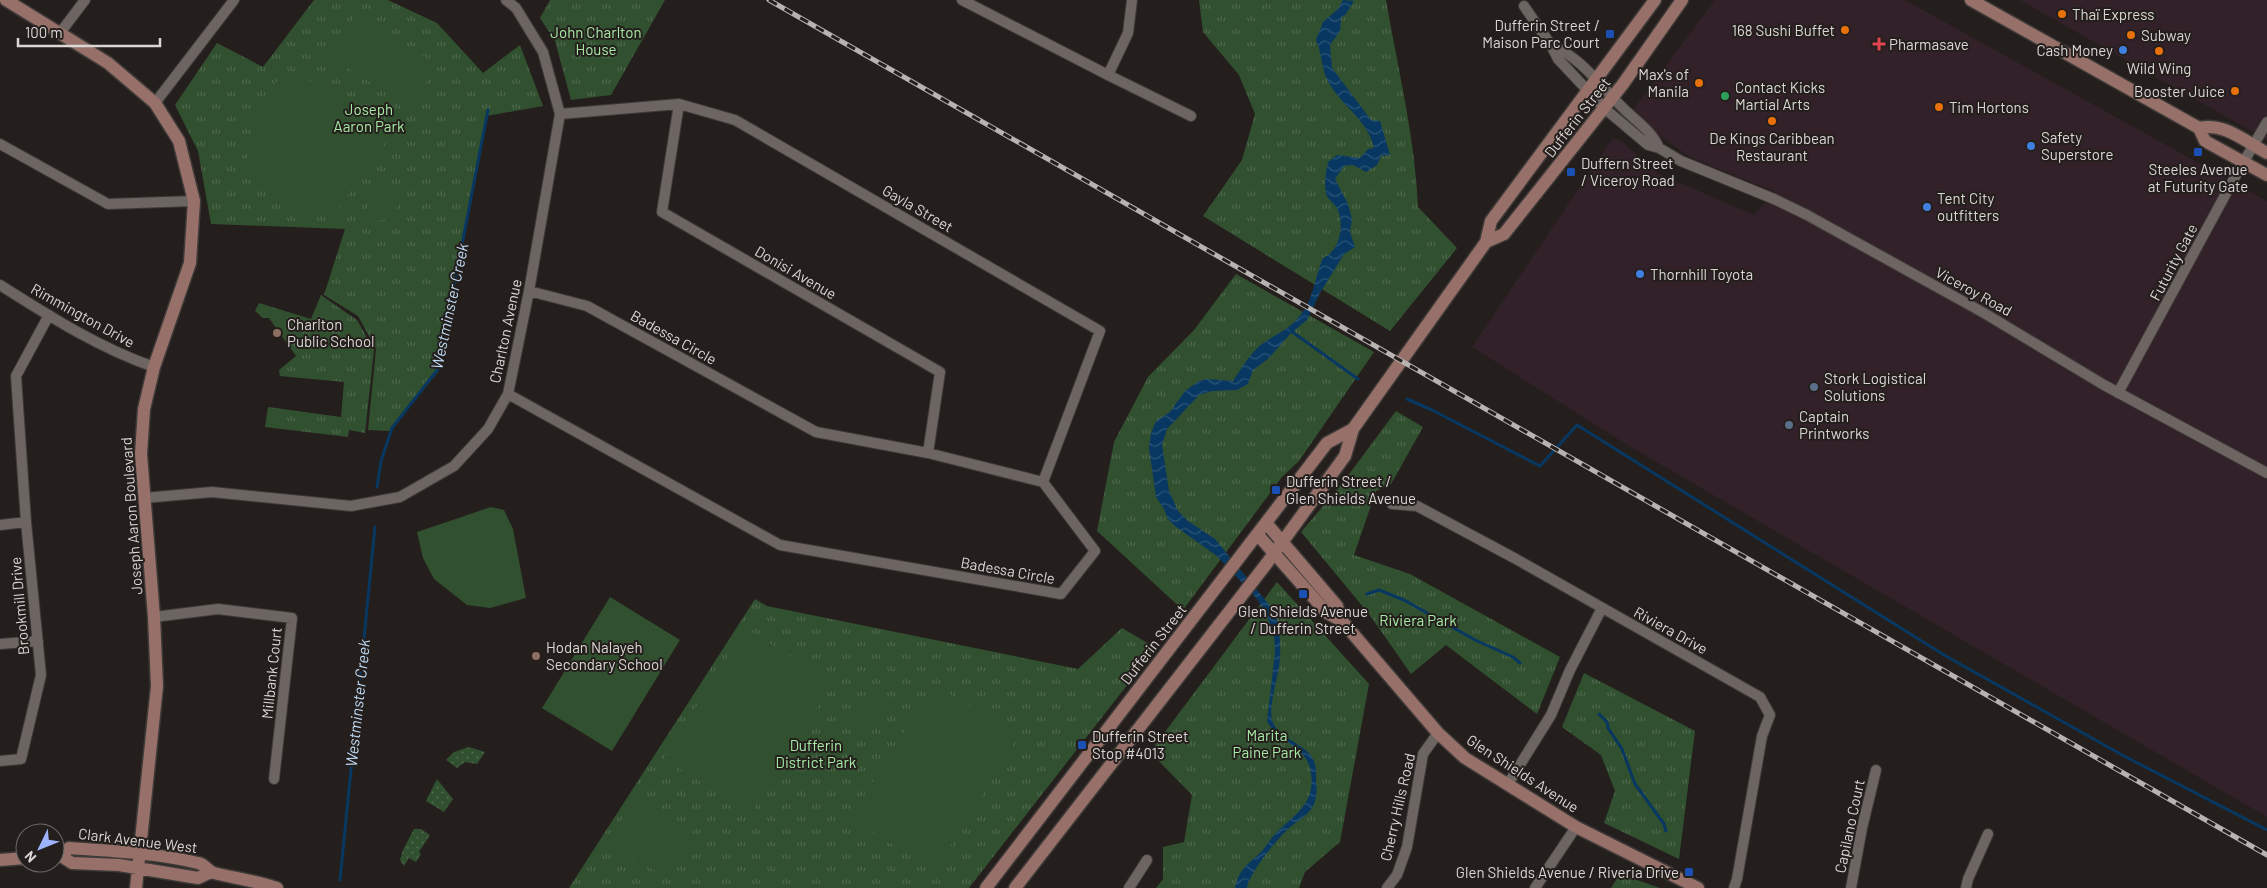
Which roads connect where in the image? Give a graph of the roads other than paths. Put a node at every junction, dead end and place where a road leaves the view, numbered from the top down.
1 (6, 0) edge
2 (86, 0) edge
3 (234, 0) edge
4 (506, 0) edge
5 (962, 0) edge
6 (1132, 0) edge
7 (1655, 0) edge
8 (1682, 0) edge
9 (1971, 0) edge
10 (1524, 6) dead end
11 (60, 33) junction
12 (1551, 46) junction
13 (1108, 75) junction
14 (1597, 80) junction
15 (1589, 92) junction
16 (1613, 97) junction
17 (154, 103) junction
18 (679, 104) junction
19 (1604, 108) junction
20 (560, 114) junction
21 (1191, 116) dead end
22 (2267, 122) edge
23 (2199, 128) junction
24 (0, 144) edge
25 (2254, 146) junction
26 (1660, 148) junction
27 (2267, 153) edge
28 (2244, 164) junction
29 (2267, 175) edge
30 (194, 201) junction
31 (1486, 242) junction
32 (0, 285) edge
33 (529, 291) junction
34 (48, 315) junction
35 (154, 367) junction
36 (2118, 393) junction
37 (508, 394) junction
38 (1353, 429) junction
39 (928, 453) junction
40 (2267, 472) edge
41 (1043, 482) junction
42 (144, 498) junction
43 (1392, 504) dead end
44 (26, 522) junction
45 (1266, 523) junction
46 (0, 524) edge
47 (1258, 534) junction
48 (1282, 542) junction
49 (1274, 553) junction
50 (1602, 608) junction
51 (154, 617) junction
52 (1342, 621) junction
53 (38, 641) junction
54 (0, 644) edge
55 (1438, 733) junction
56 (0, 761) edge
57 (1876, 770) dead end
58 (274, 779) dead end
59 (1508, 784) junction
60 (1576, 827) junction
61 (1988, 834) dead end
62 (65, 851) edge
63 (140, 854) junction
64 (15, 859) edge
65 (0, 860) edge
66 (65, 860) edge
67 (1147, 860) dead end
68 (139, 868) junction
69 (211, 872) junction
70 (136, 888) edge
71 (277, 888) edge
72 (986, 888) edge
73 (1015, 888) edge
74 (1129, 888) edge
75 (1387, 888) edge
76 (1535, 888) edge
77 (1698, 888) edge
78 (1734, 888) edge
79 (1851, 888) edge
80 (1966, 888) edge

1 - 11 main road, Joseph Aaron Boulevard
2 - 11 street
3 - 17 street
4 - 20 street, Charlton Avenue
5 - 13 street
6 - 13 street
7 - 14 main road, Dufferin Street
8 - 16 main road, Dufferin Street
9 - 23 main road
10 - 12 street, Viceroy Road
11 - 17 main road, Joseph Aaron Boulevard
12 - 14 street, Viceroy Road
12 - 15 street, Viceroy Road
13 - 21 street
14 - 15 main road, Dufferin Street
14 - 16 street, Viceroy Road
15 - 19 street, Viceroy Road
15 - 31 main road, Dufferin Street
16 - 19 main road, Dufferin Street
16 - 26 street, Viceroy Road
17 - 30 main road, Joseph Aaron Boulevard
18 - 20 street, Gayla Street
18 - 39 street, Donisi Avenue
18 - 41 street, Gayla Street
19 - 26 street, Viceroy Road
19 - 31 main road, Dufferin Street
20 - 33 street, Charlton Avenue
22 - 25 street, Futurity Gate
23 - 25 main road
23 - 28 main road
24 - 30 street
25 - 27 main road
25 - 28 street, Futurity Gate
26 - 36 street, Viceroy Road
28 - 29 main road
28 - 36 street, Futurity Gate
30 - 35 main road, Joseph Aaron Boulevard
31 - 38 main road, Dufferin Street
32 - 34 street, Rimmington Drive
33 - 37 street, Charlton Avenue
33 - 39 street, Badessa Circle
34 - 35 street, Rimmington Drive
34 - 44 street, Brookmill Drive
35 - 42 main road, Joseph Aaron Boulevard
36 - 40 street, Viceroy Road
37 - 41 street, Badessa Circle
37 - 42 street, Charlton Avenue
38 - 45 main road, Dufferin Street
38 - 48 main road, Dufferin Street
39 - 41 street, Badessa Circle
42 - 51 main road, Joseph Aaron Boulevard
43 - 50 street, Riviera Drive
44 - 46 street
44 - 53 street, Brookmill Drive
45 - 47 main road, Dufferin Street
45 - 48 main road, Glen Shields Avenue
47 - 49 main road, Glen Shields Avenue
47 - 72 main road, Dufferin Street
48 - 49 main road, Dufferin Street
48 - 52 main road, Glen Shields Avenue
49 - 52 main road, Glen Shields Avenue
49 - 73 main road, Dufferin Street
50 - 59 street
50 - 78 street, Riviera Drive
51 - 58 street, Millbank Court
51 - 63 main road, Joseph Aaron Boulevard
52 - 55 main road, Glen Shields Avenue
53 - 54 street
53 - 56 street, Brookmill Drive
55 - 59 main road, Glen Shields Avenue
55 - 75 street, Cherry Hills Road
57 - 79 street, Capilano Court
59 - 60 main road, Glen Shields Avenue
60 - 76 street
60 - 77 main road, Glen Shields Avenue
61 - 80 street
62 - 63 main road, Clark Avenue West
63 - 68 main road, Joseph Aaron Boulevard
63 - 69 main road, Clark Avenue West
64 - 65 main road
66 - 68 main road, Clark Avenue West
67 - 74 street
68 - 69 main road, Clark Avenue West
68 - 70 main road, Joseph Aaron Boulevard
69 - 71 main road, Clark Avenue West

